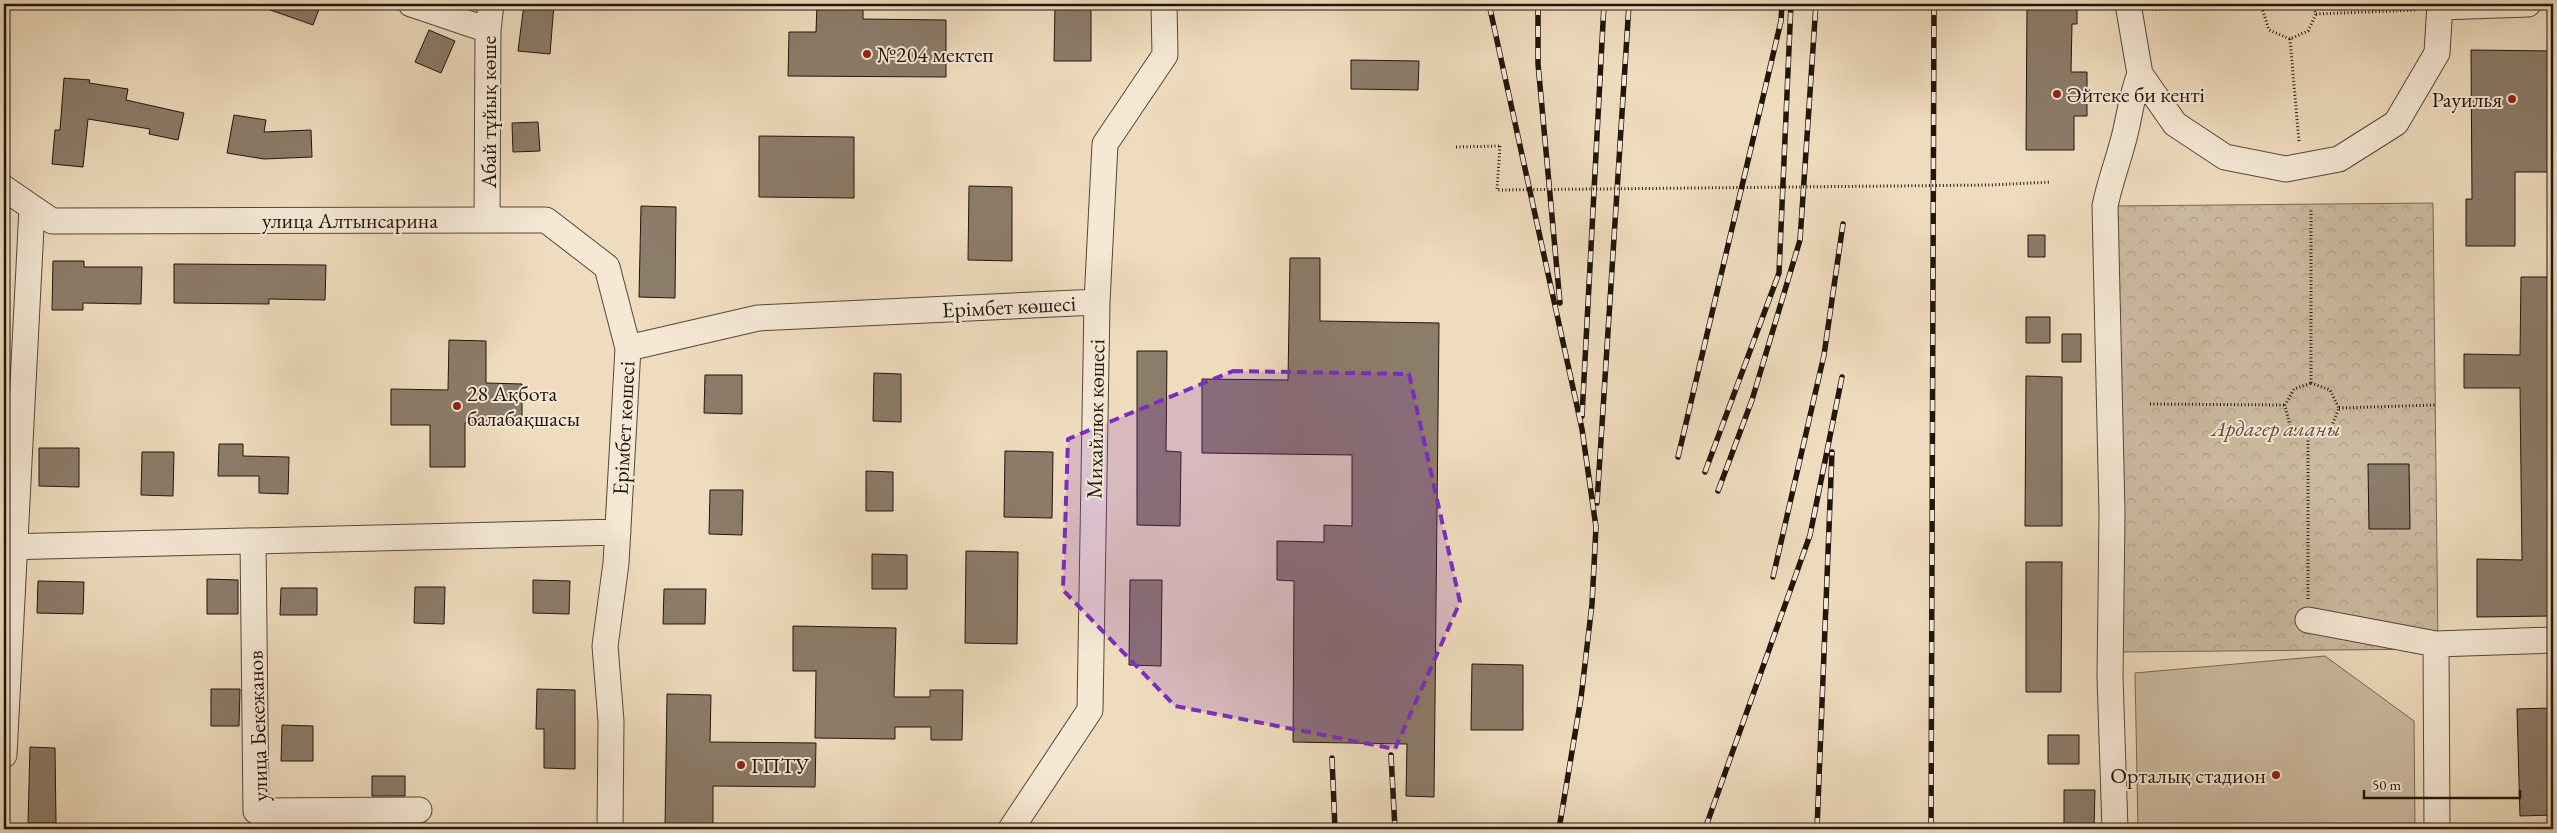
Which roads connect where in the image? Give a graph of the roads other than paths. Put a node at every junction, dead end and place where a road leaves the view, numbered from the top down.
1 (411, 4) edge
2 (491, 4) edge
3 (1164, 4) edge
4 (2128, 4) edge
5 (2528, 4) edge
6 (2432, 7) edge
7 (488, 30) junction
8 (2140, 74) junction
9 (4, 188) edge
10 (32, 208) junction
11 (487, 220) junction
12 (1096, 302) junction
13 (628, 348) junction
14 (618, 532) junction
15 (253, 541) junction
16 (9, 547) edge
17 (2308, 620) road end
18 (2553, 640) edge
19 (2436, 644) junction
20 (4, 755) edge
21 (419, 810) dead end
22 (610, 829) edge
23 (1011, 829) edge
24 (2115, 829) edge
25 (2437, 829) edge

1 - 7 street
2 - 7 street, Абай тұйық көше
3 - 12 street, Михайлюк көшесі
4 - 8 street
5 - 6 street
6 - 8 street
7 - 11 street, Абай тұйық көше
8 - 24 street
9 - 10 street, улица Алтынсарина
10 - 11 street, улица Алтынсарина
10 - 16 street
11 - 13 street, улица Алтынсарина
12 - 13 street, Ерімбет көшесі
12 - 23 street, Михайлюк көшесі
13 - 14 street, Ерімбет көшесі
14 - 15 street
14 - 22 street, Ерімбет көшесі
15 - 16 street
15 - 21 street, улица Бекежанов
16 - 20 street
17 - 19 street
18 - 19 street
19 - 25 street

